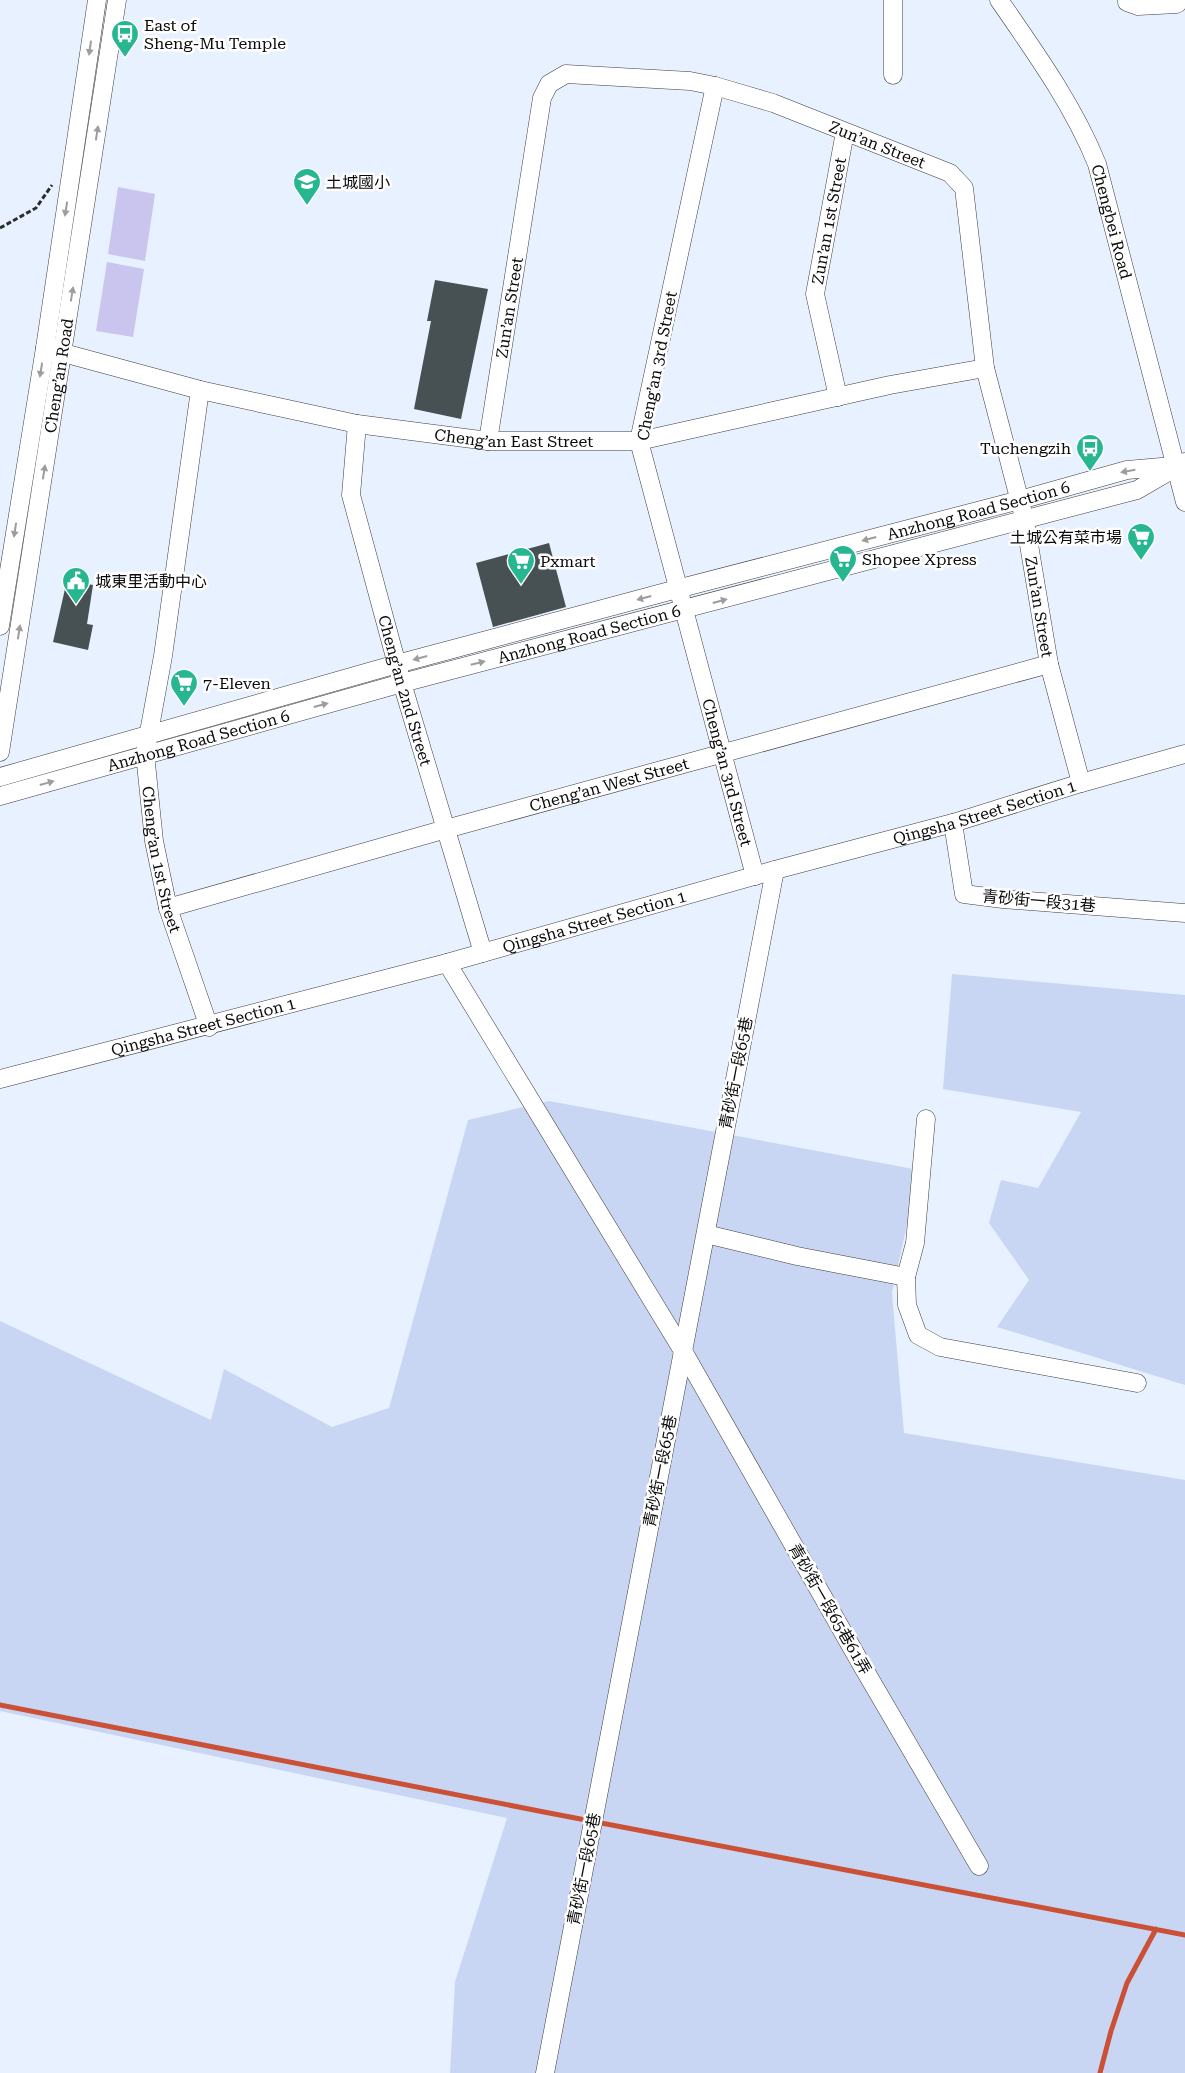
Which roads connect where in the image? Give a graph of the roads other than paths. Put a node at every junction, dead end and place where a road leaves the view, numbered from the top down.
1 (97, 0) edge
2 (117, 0) edge
3 (893, 0) edge
4 (999, 0) edge
5 (1126, 0) edge
6 (1177, 4) dead end
7 (893, 75) dead end
8 (715, 86) junction
9 (846, 132) junction
10 (45, 348) junction
11 (63, 352) junction
12 (985, 368) junction
13 (200, 390) junction
14 (838, 397) junction
15 (357, 424) junction
16 (488, 441) junction
17 (639, 441) junction
18 (1181, 464) edge
19 (1020, 500) junction
20 (1185, 502) edge
21 (1026, 521) junction
22 (677, 589) junction
23 (683, 610) junction
24 (0, 626) edge
25 (397, 664) junction
26 (1050, 664) junction
27 (402, 683) junction
28 (148, 734) junction
29 (0, 752) edge
30 (145, 754) junction
31 (722, 754) junction
32 (1185, 754) edge
33 (0, 777) edge
34 (1081, 783) junction
35 (0, 796) edge
36 (953, 823) junction
37 (446, 829) junction
38 (775, 870) junction
39 (755, 876) junction
40 (168, 908) junction
41 (1185, 913) edge
42 (484, 953) junction
43 (447, 963) junction
44 (209, 1026) junction
45 (0, 1079) edge
46 (926, 1119) dead end
47 (706, 1234) junction
48 (906, 1277) junction
49 (684, 1351) junction
50 (1137, 1383) dead end
51 (979, 1866) dead end
52 (545, 2073) edge

1 -> 10 street, Cheng’an Road
11 -> 2 street, Cheng’an Road
3 - 7 street
4 - 18 street, Chengbei Road
5 - 6 street
8 - 9 street, Zun’an Street
8 - 16 street, Zun’an Street
8 - 17 street, Cheng’an 3rd Street
9 - 12 street, Zun’an Street
9 - 14 street, Zun’an 1st Street
10 - 11 street, Cheng’an East Street
10 -> 24 street, Cheng’an Road
11 - 13 street, Cheng’an East Street
29 -> 11 street, Cheng’an Road
12 - 14 street, Cheng’an East Street
12 - 19 street, Zun’an Street
13 - 15 street, Cheng’an East Street
13 - 28 street, Cheng’an 1st Street
14 - 17 street, Cheng’an East Street
15 - 16 street, Cheng’an East Street
15 - 25 street, Cheng’an 2nd Street
16 - 17 street, Cheng’an East Street
17 - 22 street, Cheng’an 3rd Street
18 -> 19 street, Anzhong Road Section 6
18 - 20 street, Chengbei Road
18 - 21 street, Anzhong Road Section 6
19 - 21 street, Zun’an Street
19 -> 22 street, Anzhong Road Section 6
23 -> 21 street, Anzhong Road Section 6
21 - 26 street, Zun’an Street
22 - 23 street, Cheng’an 3rd Street
22 -> 25 street, Anzhong Road Section 6
27 -> 23 street, Anzhong Road Section 6
23 - 31 street, Cheng’an 3rd Street
25 - 27 street, Cheng’an 2nd Street
25 - 28 street, Anzhong Road Section 6
26 - 31 street, Cheng’an West Street
26 - 34 street, Zun’an Street
30 -> 27 street, Anzhong Road Section 6
27 - 37 street, Cheng’an 2nd Street
28 - 30 street, Cheng’an 1st Street
28 - 33 street, Anzhong Road Section 6
35 -> 30 street, Anzhong Road Section 6
30 - 40 street, Cheng’an 1st Street
31 - 37 street, Cheng’an West Street
31 - 39 street, Cheng’an 3rd Street
32 - 34 street, Qingsha Street Section 1
34 - 36 street, Qingsha Street Section 1
36 - 38 street, Qingsha Street Section 1
36 - 41 street, 青砂街一段31巷
37 - 40 street, Cheng’an West Street
37 - 42 street, Cheng’an 2nd Street
38 - 39 street, Qingsha Street Section 1
38 - 47 street, 青砂街一段65巷
39 - 42 street, Qingsha Street Section 1
40 - 44 street, Cheng’an 1st Street
42 - 43 street, Qingsha Street Section 1
43 - 44 street, Qingsha Street Section 1
43 - 49 street, 青砂街一段65巷61弄
44 - 45 street, Qingsha Street Section 1
46 - 48 street
47 - 48 street
47 - 49 street, 青砂街一段65巷
48 - 50 street
49 - 51 street, 青砂街一段65巷61弄
49 - 52 street, 青砂街一段65巷

